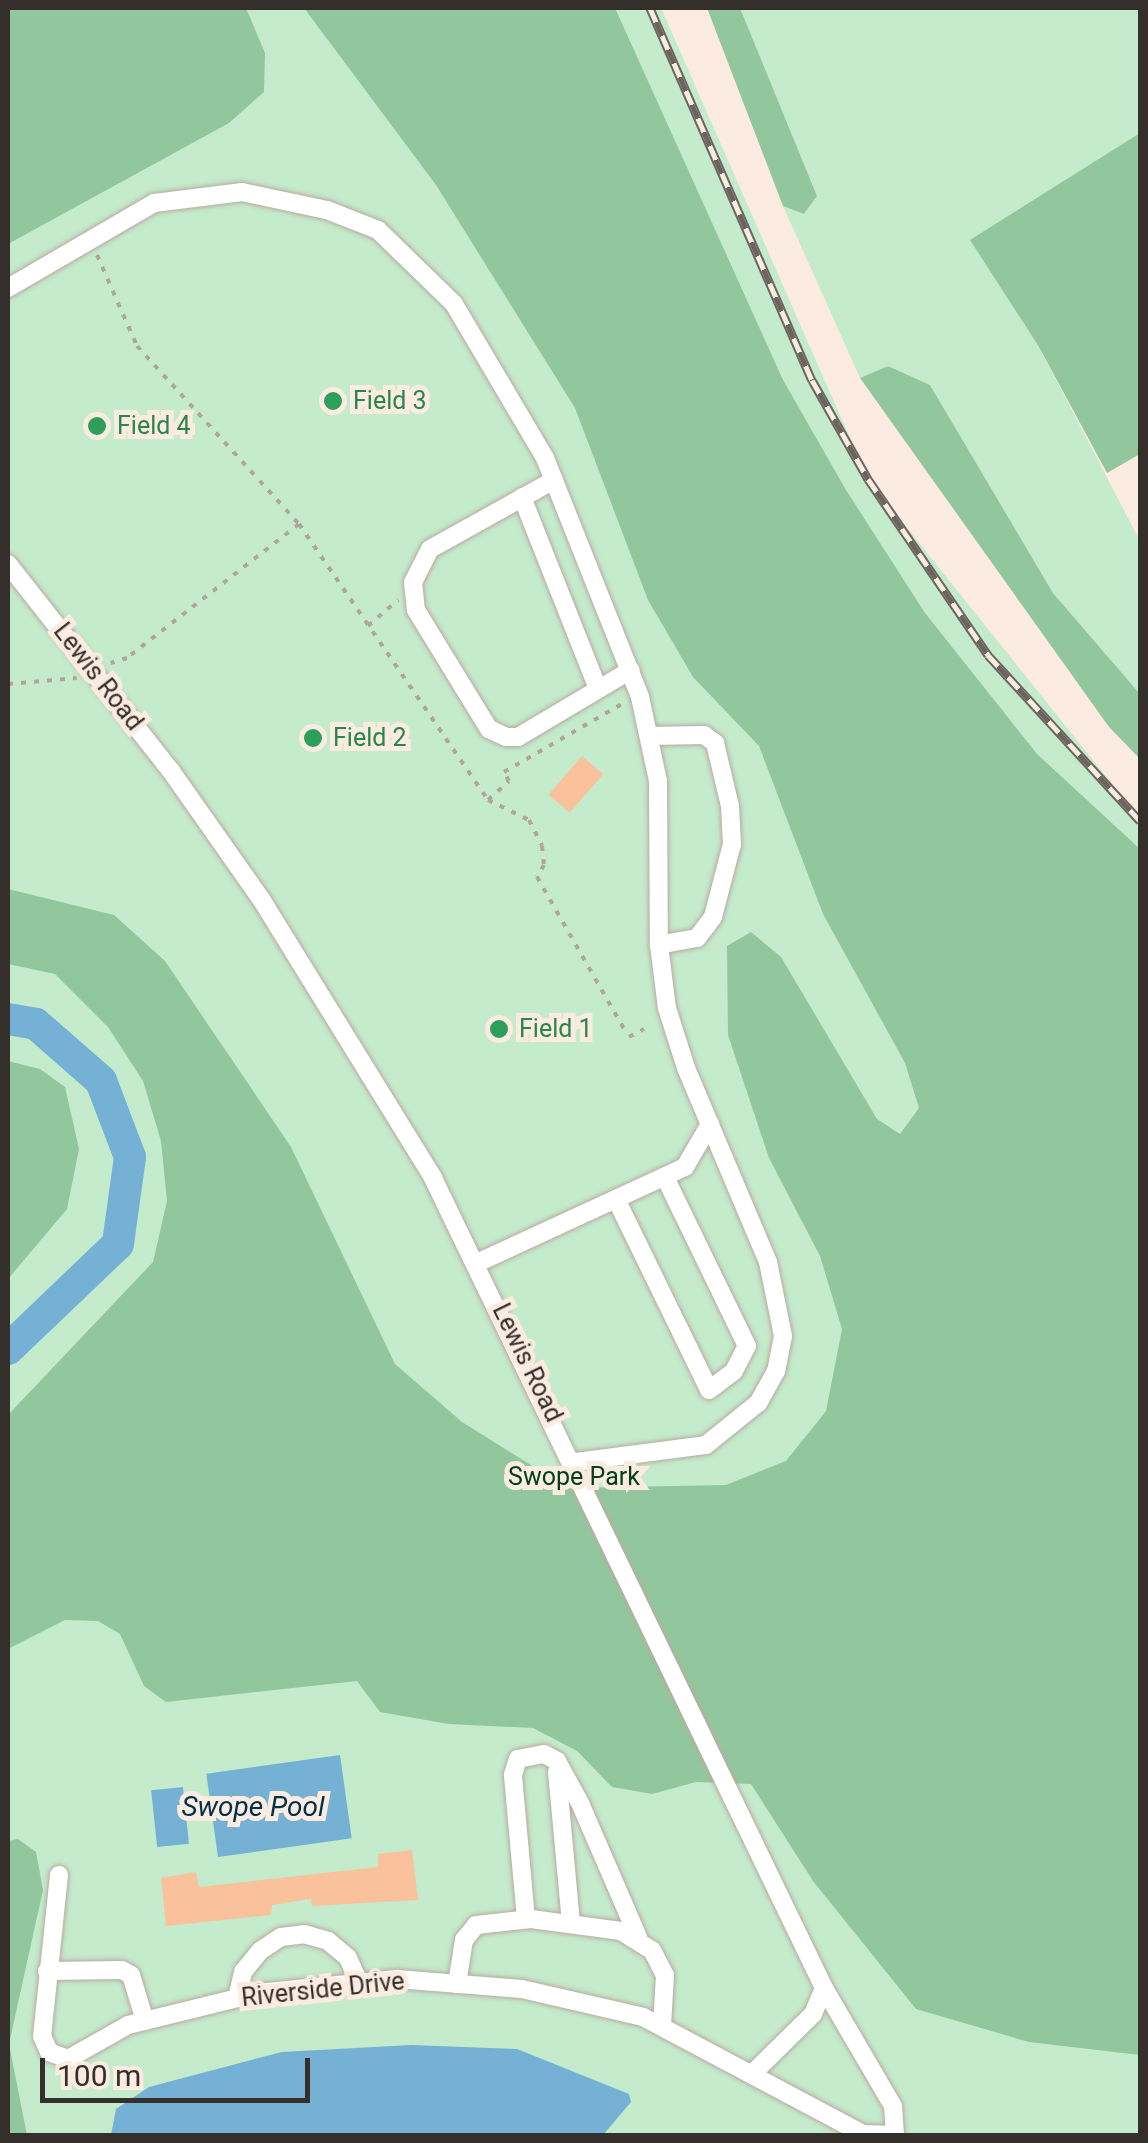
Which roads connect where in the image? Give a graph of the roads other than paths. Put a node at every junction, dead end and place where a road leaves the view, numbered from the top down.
1 (10, 283) edge
2 (554, 480) junction
3 (522, 497) junction
4 (8, 564) edge
5 (631, 670) junction
6 (598, 689) junction
7 (649, 736) junction
8 (659, 944) junction
9 (710, 1124) junction
10 (665, 1177) junction
11 (616, 1199) junction
12 (477, 1263) junction
13 (575, 1462) junction
14 (556, 1761) junction
15 (59, 1875) dead end
16 (526, 1919) junction
17 (571, 1924) junction
18 (638, 1937) junction
19 (47, 1971) junction
20 (359, 1983) junction
21 (457, 1984) junction
22 (824, 1988) junction
23 (237, 1998) junction
24 (145, 2021) junction
25 (662, 2026) junction
26 (755, 2071) junction

1 - 2 street
2 - 3 street
2 - 5 street
3 - 6 street
3 - 6 street
4 - 12 street, Lewis Road
5 - 6 street
5 - 7 street
7 - 8 street
7 - 8 street
8 - 9 street
9 - 10 street
9 - 13 street
10 - 11 street
10 - 11 street
11 - 12 street
12 - 13 street, Lewis Road
13 - 22 street, Lewis Road
14 - 16 street
14 - 17 street
14 - 18 street
15 - 19 street
16 - 17 street
16 - 21 street
17 - 18 street
18 - 25 street
19 - 24 street
19 - 24 street, Riverside Drive
20 - 21 street, Riverside Drive
20 - 23 street, Riverside Drive
20 - 23 street
21 - 25 street, Riverside Drive
22 - 26 street
22 - 26 street, Lewis Road
23 - 24 street, Riverside Drive
25 - 26 street, Riverside Drive

